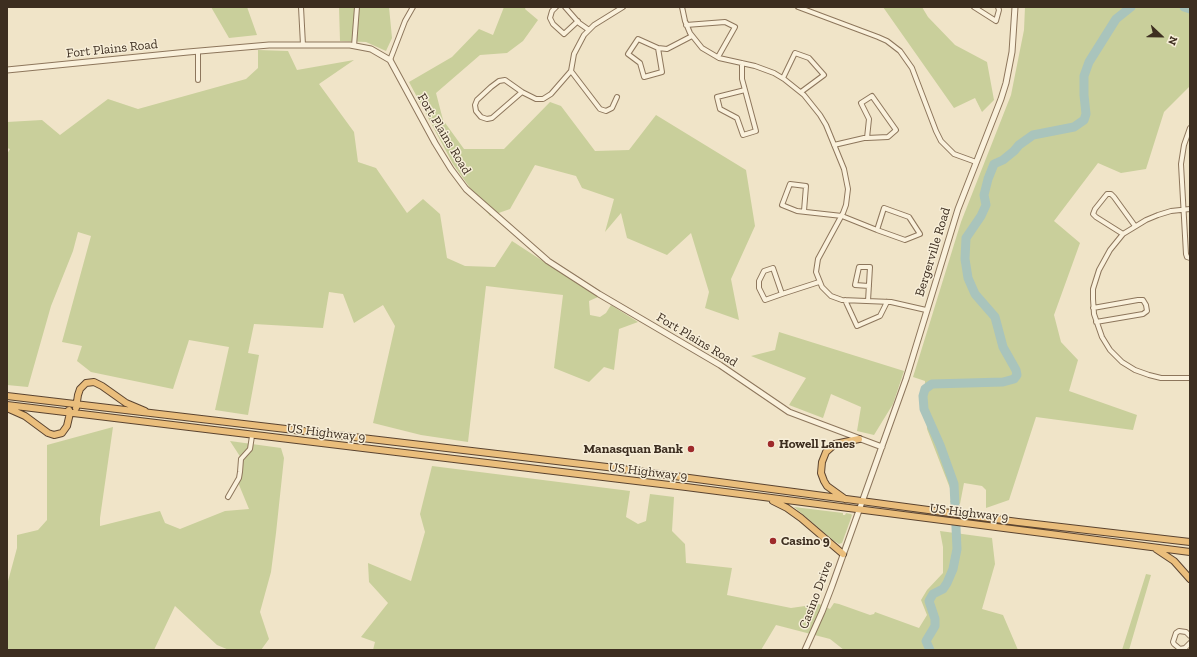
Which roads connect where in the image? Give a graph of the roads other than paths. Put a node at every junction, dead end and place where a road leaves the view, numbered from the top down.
1 (301, 7) edge
2 (357, 7) edge
3 (413, 7) edge
4 (556, 7) edge
5 (565, 7) edge
6 (624, 7) edge
7 (682, 7) edge
8 (798, 7) edge
9 (974, 7) edge
10 (984, 7) edge
11 (998, 7) edge
12 (1015, 7) edge
13 (807, 9) edge
14 (981, 11) junction
15 (578, 21) junction
16 (686, 25) junction
17 (589, 30) junction
18 (692, 36) junction
19 (303, 45) junction
20 (354, 46) junction
21 (658, 48) junction
22 (198, 51) junction
23 (718, 57) junction
24 (390, 60) junction
25 (742, 63) junction
26 (7, 70) edge
27 (571, 71) junction
28 (783, 78) junction
29 (198, 80) dead end
30 (745, 90) junction
31 (522, 92) junction
32 (801, 92) junction
33 (617, 97) dead end
34 (1190, 128) edge
35 (867, 138) junction
36 (834, 145) junction
37 (976, 162) junction
38 (1184, 209) junction
39 (1190, 209) edge
40 (804, 211) junction
41 (842, 216) junction
42 (1135, 226) junction
43 (878, 230) junction
44 (1123, 234) junction
45 (1190, 258) edge
46 (819, 282) junction
47 (869, 286) junction
48 (782, 294) junction
49 (845, 300) junction
50 (868, 301) junction
51 (887, 302) junction
52 (1093, 308) junction
53 (926, 310) junction
54 (1096, 322) junction
55 (1190, 378) edge
56 (7, 396) edge
57 (63, 403) junction
58 (7, 405) edge
59 (76, 405) junction
60 (7, 408) edge
61 (146, 412) junction
62 (73, 413) junction
63 (252, 436) junction
64 (859, 439) junction
65 (882, 447) junction
66 (228, 497) dead end
67 (768, 498) junction
68 (846, 500) junction
69 (862, 502) junction
70 (859, 510) junction
71 (1190, 542) edge
72 (1155, 548) junction
73 (1190, 552) edge
74 (843, 554) junction
75 (1190, 580) edge
76 (1190, 636) edge
77 (1190, 643) edge
78 (1180, 649) edge
79 (805, 650) edge

1 - 19 street
2 - 20 street
3 - 24 street
4 - 15 street
5 - 15 street
6 - 17 street
7 - 16 street
8 - 13 street
9 - 14 street
10 - 14 street
11 - 14 street
12 - 37 street, Bergerville Road
13 - 37 street
15 - 17 street
16 - 18 street
16 - 23 street
17 - 27 street
18 - 21 street
18 - 23 street
19 - 20 street, Fort Plains Road
19 - 22 street, Fort Plains Road
20 - 24 street, Fort Plains Road
21 - 21 street
22 - 26 street, Fort Plains Road
22 - 29 street
23 - 25 street
24 - 64 street, Fort Plains Road
25 - 28 street
25 - 30 street
27 - 31 street
27 - 33 street
28 - 32 street
28 - 32 street
30 - 30 street
31 - 31 street
32 - 36 street
34 - 38 street
35 - 35 street
35 - 36 street
36 - 41 street
37 - 53 street, Bergerville Road
38 - 39 street
38 - 42 street
38 - 45 street
40 - 40 street
40 - 41 street
41 - 43 street
41 - 46 street
42 - 44 street
42 - 44 street
43 - 43 street
44 - 52 street
46 - 48 street
46 - 49 street
47 - 47 street
47 - 50 street
48 - 48 street
49 - 50 street
49 - 51 street
50 - 51 street
51 - 53 street
52 - 54 street
52 - 54 street
53 - 65 street, Bergerville Road
54 - 55 street
56 - 57 highway, US Highway 9
57 - 59 highway, US Highway 9
57 - 62 highway
58 - 62 highway, US Highway 9
59 - 61 highway, US Highway 9
59 - 61 highway
59 - 62 highway
60 - 62 highway
61 - 68 highway, US Highway 9
62 - 63 highway, US Highway 9
63 - 66 street
63 - 67 highway, US Highway 9
64 - 65 street, Fort Plains Road
64 - 68 highway
65 - 69 street, Bergerville Road
67 - 70 highway, US Highway 9
67 - 74 highway
68 - 69 highway, US Highway 9
69 - 70 street, Casino Drive
69 - 71 highway, US Highway 9
70 - 72 highway, US Highway 9
70 - 74 street, Casino Drive
72 - 73 highway, US Highway 9
72 - 75 highway
74 - 79 street, Casino Drive
76 - 78 street
77 - 78 street

